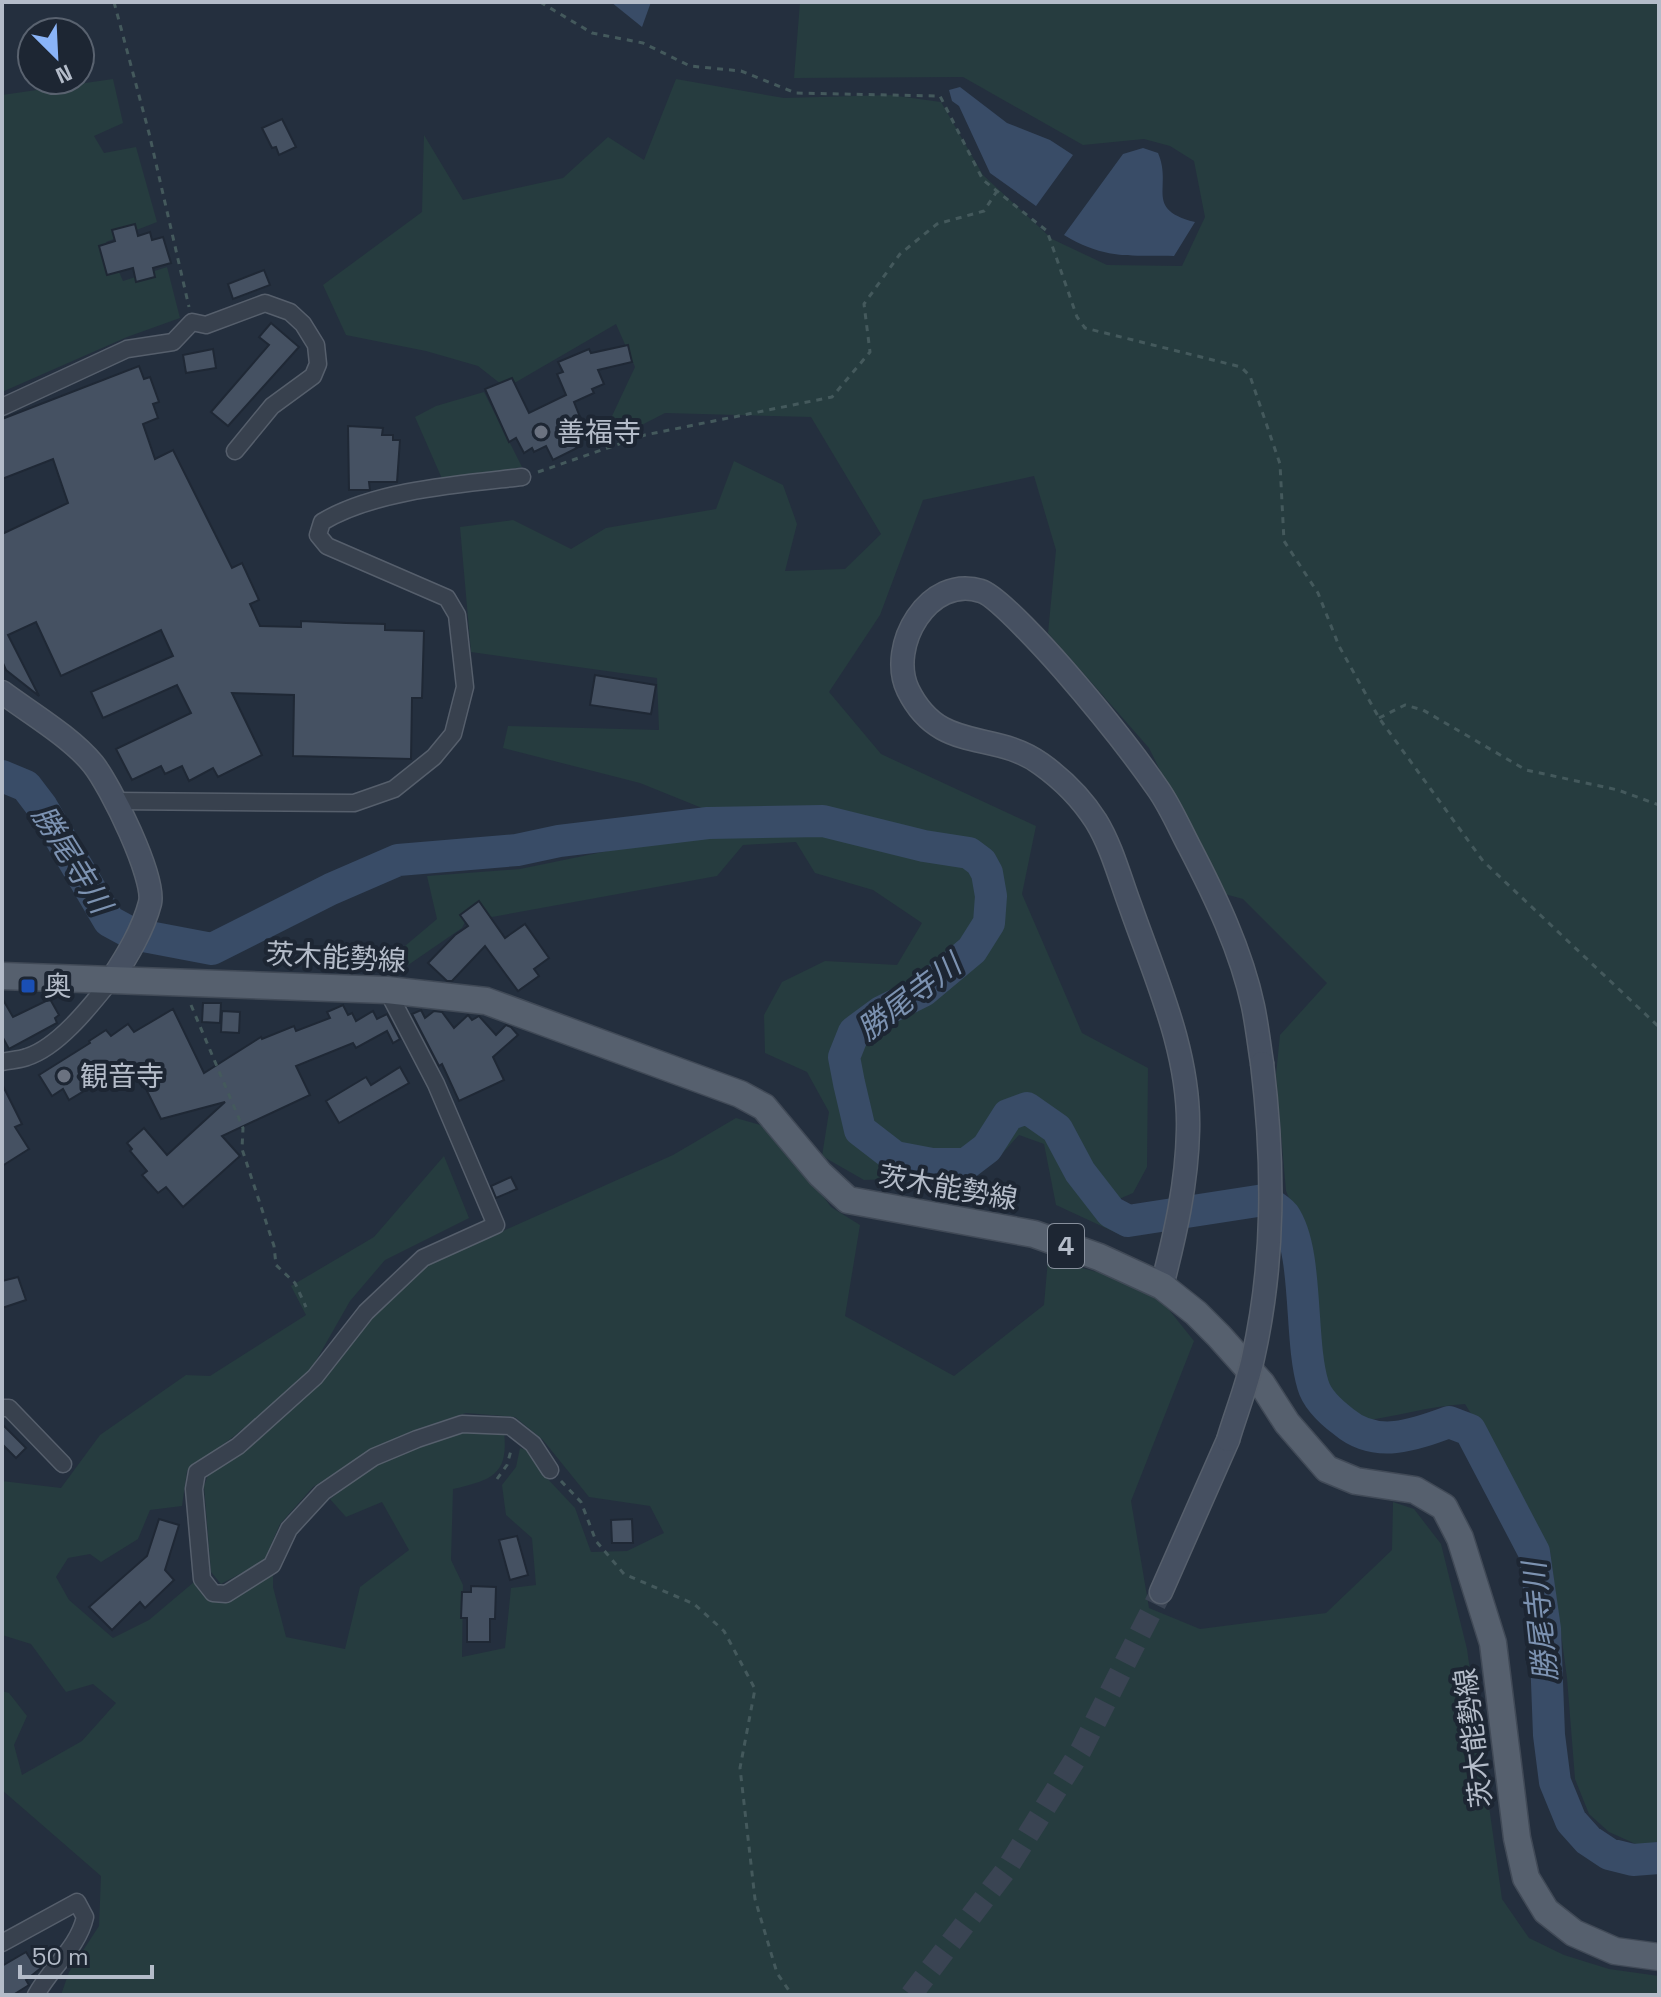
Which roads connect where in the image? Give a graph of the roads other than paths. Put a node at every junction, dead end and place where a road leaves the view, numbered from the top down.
1 (2, 407) edge
2 (235, 451) dead end
3 (522, 477) road end
4 (2, 692) edge
5 (114, 801) junction
6 (2, 976) edge
7 (112, 979) junction
8 (387, 990) junction
9 (2, 1062) edge
10 (1165, 1274) junction
11 (2, 1408) edge
12 (63, 1464) dead end
13 (550, 1470) road end
14 (1161, 1592) tunnel mouth
15 (2, 1943) edge
16 (1659, 1957) edge
17 (36, 1995) edge

1 - 2 street
3 - 5 street
4 - 5 street
5 - 7 street
6 - 7 main road, 茨木能勢線 / 4
7 - 8 main road, 茨木能勢線 / 4
7 - 9 street
8 - 10 main road, 茨木能勢線 / 4
8 - 13 street
10 - 14 street, bridge
10 - 16 main road, 茨木能勢線 / 4
11 - 12 street
15 - 17 street

